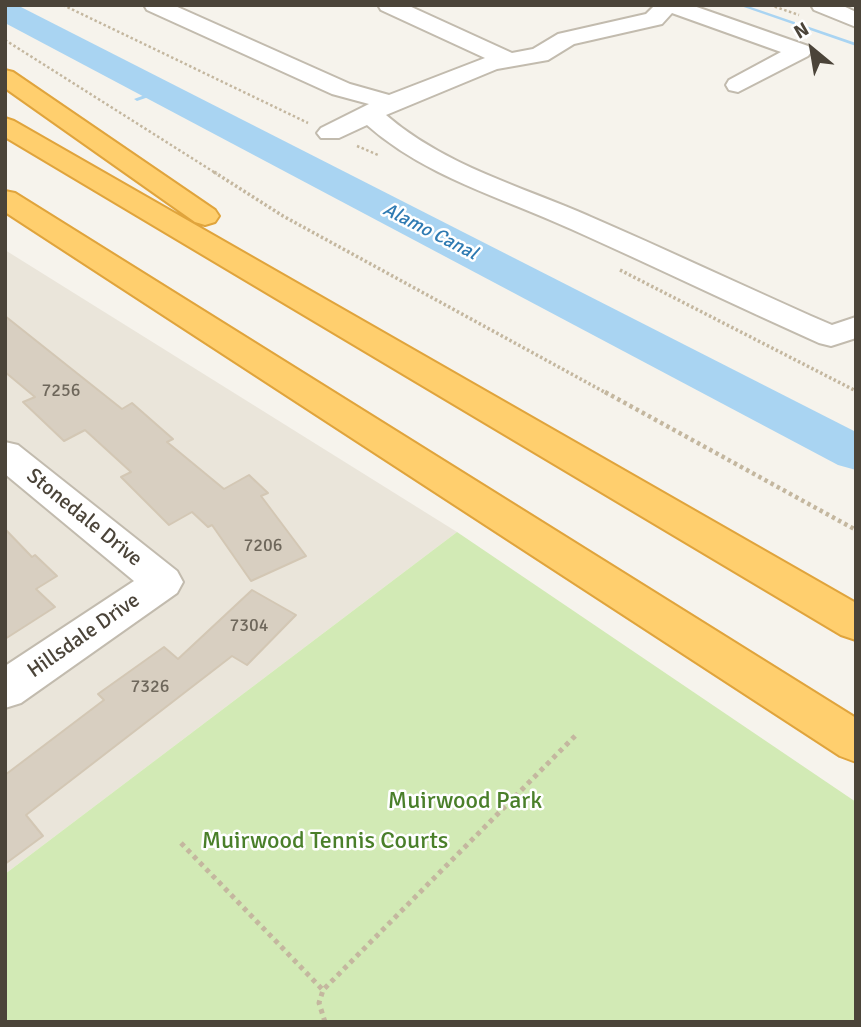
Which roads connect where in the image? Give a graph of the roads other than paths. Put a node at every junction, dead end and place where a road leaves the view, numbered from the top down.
1 (156, 5) edge
2 (389, 5) edge
3 (668, 5) edge
4 (822, 5) edge
5 (856, 20) edge
6 (509, 60) junction
7 (5, 78) edge
8 (738, 85) dead end
9 (380, 108) junction
10 (5, 126) edge
11 (330, 133) dead end
12 (5, 199) edge
13 (338, 321) junction
14 (856, 327) edge
15 (5, 454) edge
16 (163, 582) joint
17 (856, 623) edge
18 (5, 690) edge
19 (856, 742) edge

1 - 9 street
2 - 6 street
3 - 6 street
3 - 8 street
4 - 5 street
6 - 9 street
7 - 13 highway
9 - 11 street
9 - 14 street
10 - 13 highway
12 - 19 highway
13 - 17 highway
15 - 16 street, Stonedale Drive
16 - 18 street, Hillsdale Drive

